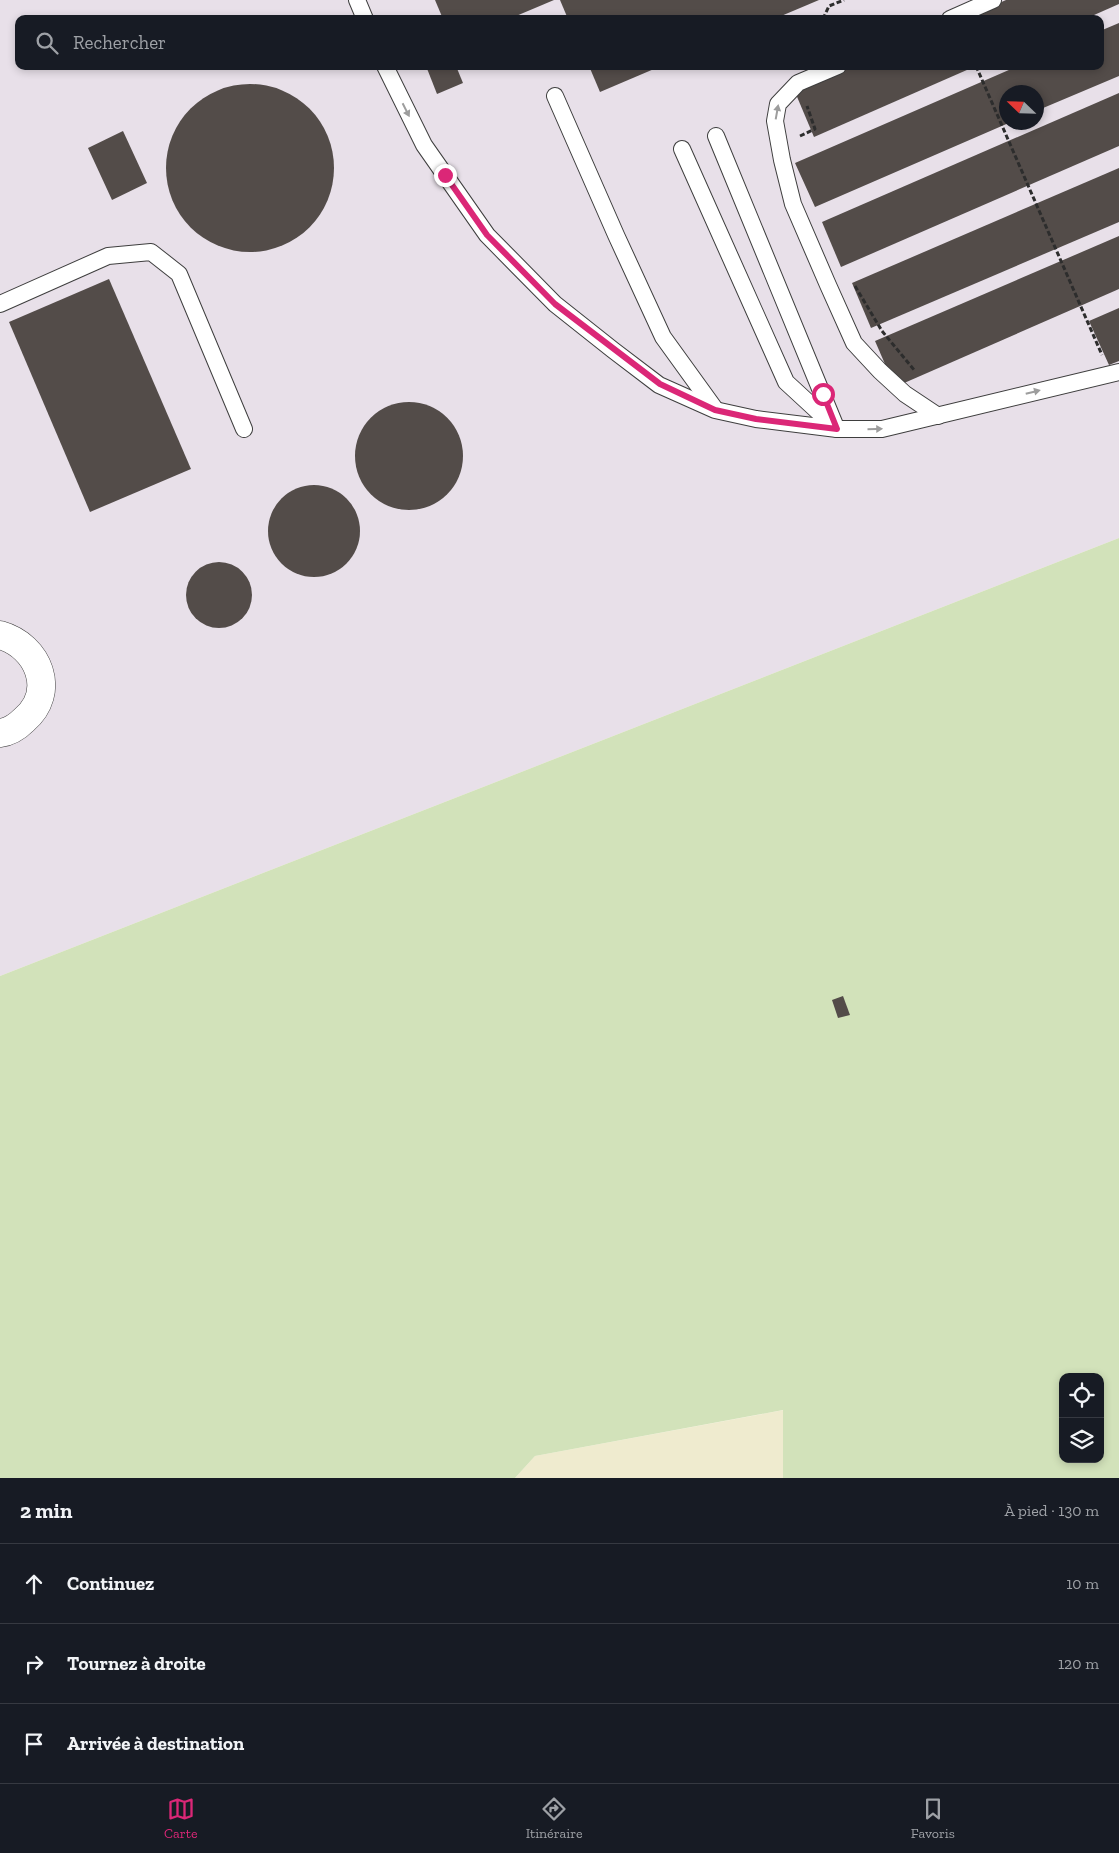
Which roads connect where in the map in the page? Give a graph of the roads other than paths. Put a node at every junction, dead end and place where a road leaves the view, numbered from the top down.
1 (357, 0) edge
2 (993, 0) edge
3 (363, 15) edge
4 (959, 15) edge
5 (387, 70) edge
6 (829, 70) edge
7 (555, 96) dead end
8 (716, 136) dead end
9 (682, 149) dead end
10 (0, 304) edge
11 (1115, 373) edge
12 (715, 410) junction
13 (938, 416) junction
14 (244, 429) dead end
15 (837, 429) junction
16 (0, 635) edge
17 (0, 733) edge

1 - 3 lane
2 - 4 lane
5 -> 12 lane
13 -> 6 lane
7 - 12 lane
8 - 15 lane
9 - 15 lane
10 - 14 lane
13 -> 11 lane
12 - 15 lane
15 -> 13 lane
16 - 17 street

